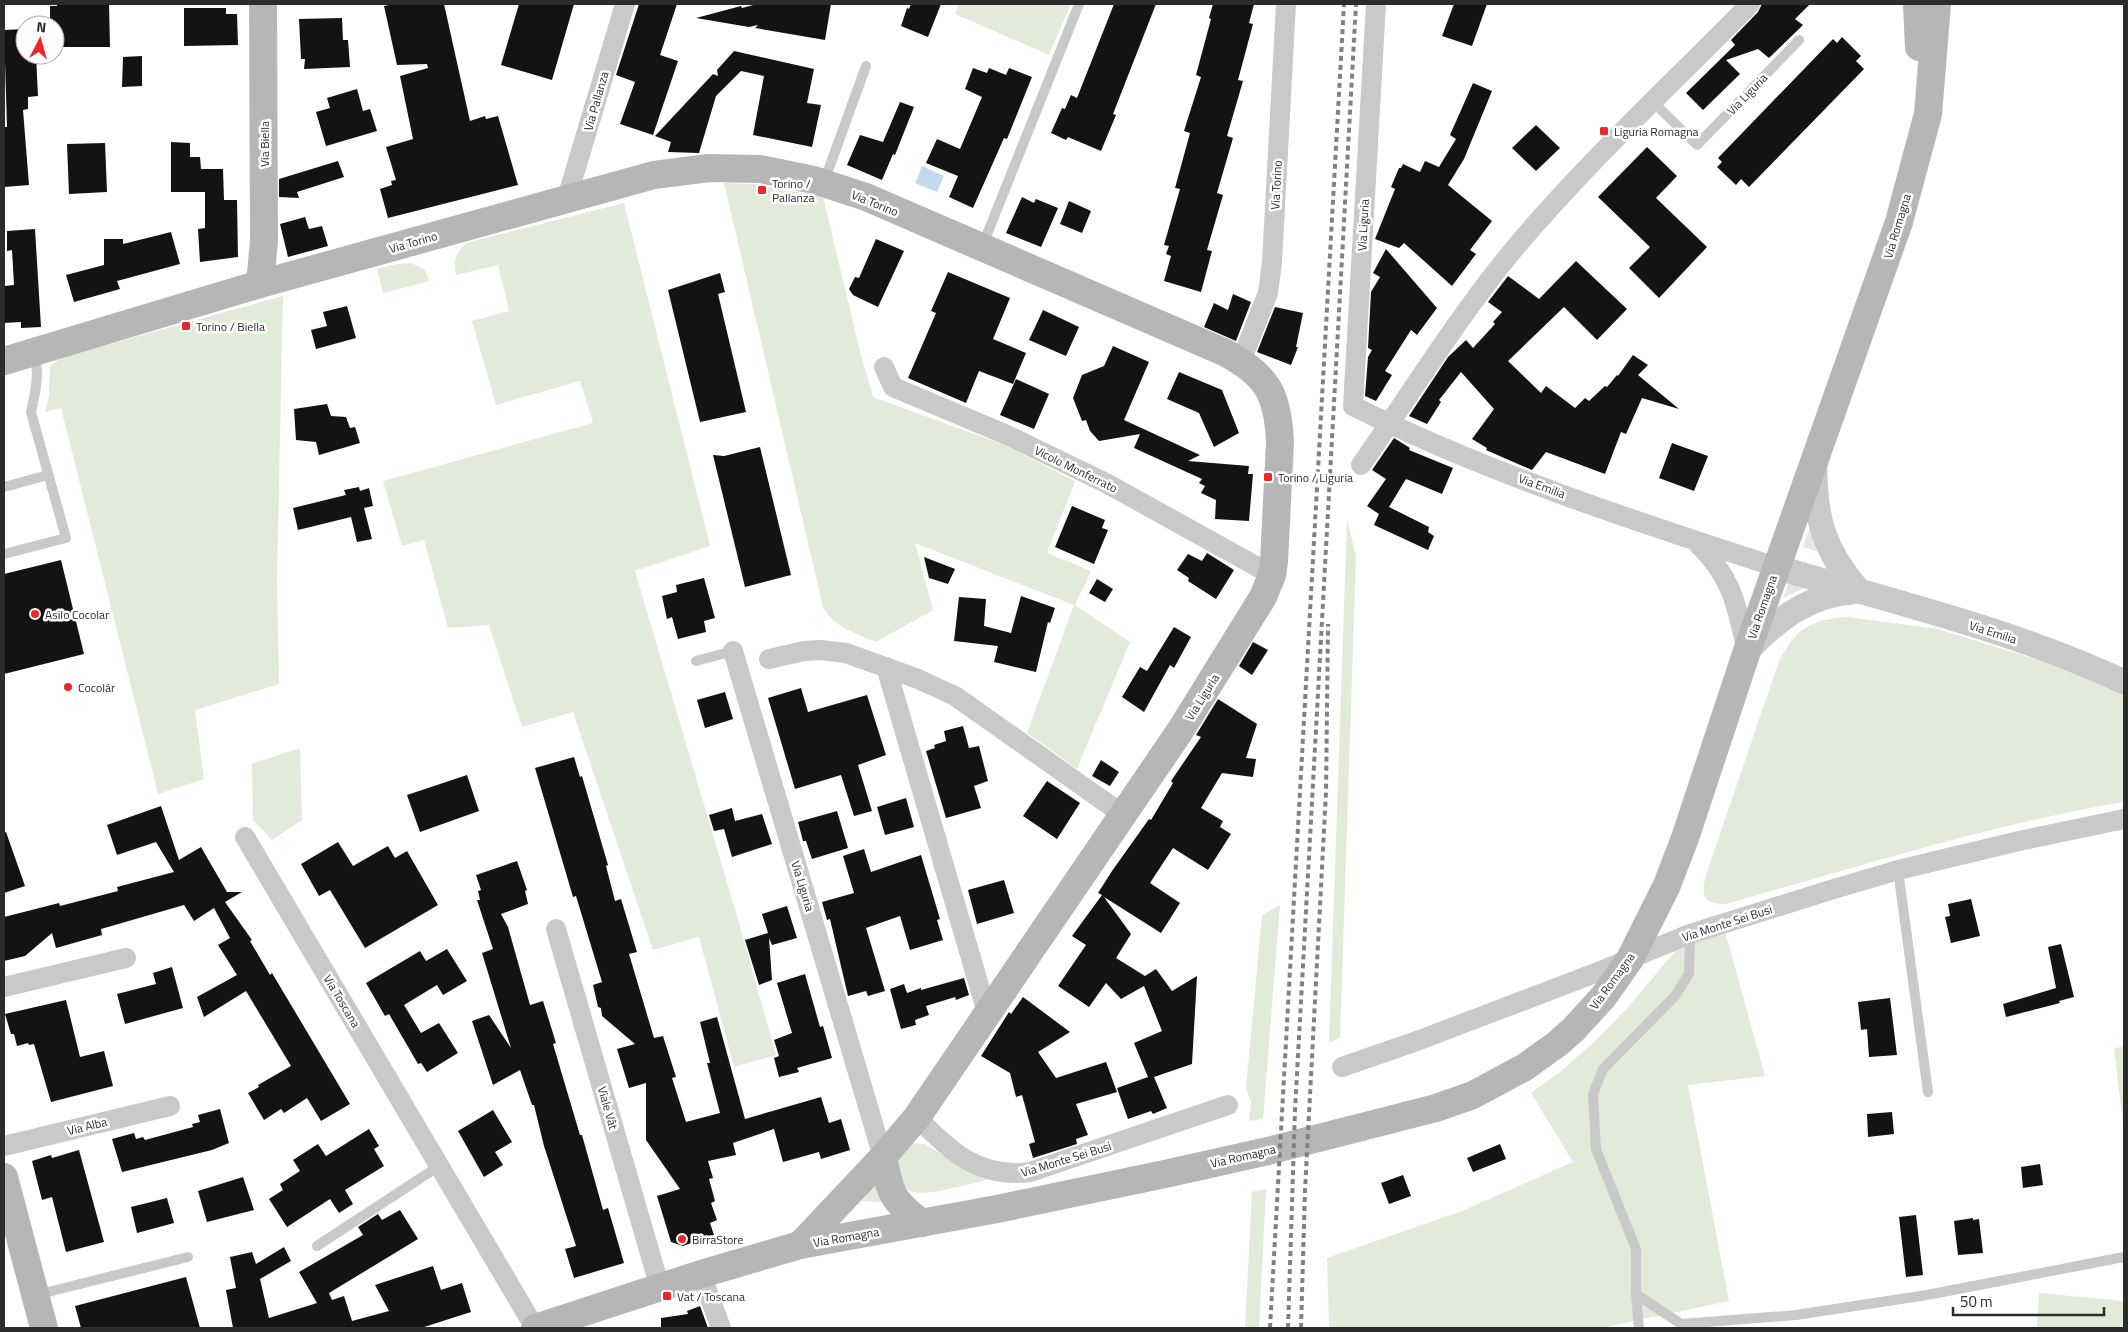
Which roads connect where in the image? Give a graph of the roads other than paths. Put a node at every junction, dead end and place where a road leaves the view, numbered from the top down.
1 (263, 4) edge
2 (624, 4) edge
3 (1079, 4) edge
4 (1286, 4) edge
5 (1376, 4) edge
6 (1750, 4) edge
7 (1917, 4) edge
8 (1937, 4) edge
9 (1799, 40) dead end
10 (866, 66) dead end
11 (1652, 101) junction
12 (1913, 165) junction
13 (824, 183) junction
14 (567, 198) junction
15 (982, 248) junction
16 (260, 284) junction
17 (34, 352) junction
18 (1240, 361) junction
19 (5, 362) edge
20 (884, 367) dead end
21 (1390, 424) junction
22 (1815, 458) junction
23 (1361, 465) dead end
24 (48, 475) junction
25 (4, 487) edge
26 (1696, 542) junction
27 (4, 554) edge
28 (1776, 568) junction
29 (1272, 575) junction
30 (1859, 592) junction
31 (733, 651) joint
32 (1747, 651) junction
33 (770, 659) dead end
34 (696, 661) dead end
35 (886, 667) junction
36 (2124, 682) edge
37 (1122, 814) junction
38 (2124, 819) edge
39 (245, 837) dead end
40 (1898, 870) junction
41 (556, 929) dead end
42 (1690, 934) junction
43 (126, 958) dead end
44 (1630, 959) junction
45 (4, 987) edge
46 (987, 1013) junction
47 (1342, 1067) dead end
48 (1928, 1092) dead end
49 (1228, 1105) dead end
50 (170, 1106) dead end
51 (917, 1117) junction
52 (4, 1146) edge
53 (883, 1157) junction
54 (439, 1166) junction
55 (4, 1181) edge
56 (922, 1223) junction
57 (800, 1245) junction
58 (317, 1246) dead end
59 (188, 1257) dead end
60 (2124, 1257) edge
61 (701, 1274) junction
62 (660, 1288) junction
63 (1636, 1294) junction
64 (35, 1295) junction
65 (44, 1328) edge
66 (535, 1328) edge
67 (721, 1328) edge
68 (1639, 1328) edge

1 - 16 main road, Via Biella
2 - 14 street, Via Pallanza
3 - 15 lane
4 - 18 street, Via Torino
5 - 21 street, Via Liguria
6 - 11 street
7 - 12 main road, Via Romagna
8 - 12 main road, Via Romagna
9 - 11 lane, Via Liguria
10 - 13 lane
11 - 21 street
12 - 22 main road, Via Romagna
13 - 14 main road, Via Torino
13 - 15 main road, Via Torino
14 - 16 main road, Via Torino
15 - 18 main road, Via Torino
16 - 17 main road, Via Torino
17 - 19 main road, Via Torino
17 - 24 lane
18 - 29 main road, Via Torino
20 - 29 street, Vicolo Monferrato
21 - 23 street
21 - 26 street, Via Emilia
22 - 28 main road, Via Romagna
22 - 30 street
24 - 25 lane
24 - 27 lane
26 - 28 street, Via Emilia
26 - 32 street, Via Emilia
28 - 30 street, Via Emilia
28 - 32 main road, Via Romagna
29 - 37 main road, Via Liguria
30 - 32 street, Via Emilia
30 - 36 street, Via Emilia
31 - 34 lane, Via Liguria
31 - 53 street, Via Liguria
32 - 44 main road, Via Romagna
33 - 35 street
35 - 37 street
35 - 46 street
37 - 46 main road, Via Liguria
38 - 40 street, Via Monte Sei Busi
39 - 54 street, Via Toscana
40 - 42 street, Via Monte Sei Busi
40 - 48 lane
41 - 62 street, Viale Vât
42 - 44 street, Via Monte Sei Busi
42 - 63 lane
43 - 45 street
44 - 47 street, Via Monte Sei Busi
44 - 56 main road, Via Romagna
46 - 51 main road, Via Liguria
49 - 51 street, Via Monte Sei Busi
50 - 52 street, Via Alba
51 - 53 main road, Via Liguria
53 - 56 main road, Via Liguria
53 - 57 main road, Via Liguria
54 - 58 lane
54 - 66 street, Via Toscana
55 - 64 main road
56 - 57 main road, Via Romagna
57 - 61 main road
59 - 64 lane
60 - 63 lane
61 - 62 main road
61 - 67 street
62 - 66 main road
63 - 68 lane
64 - 65 main road

